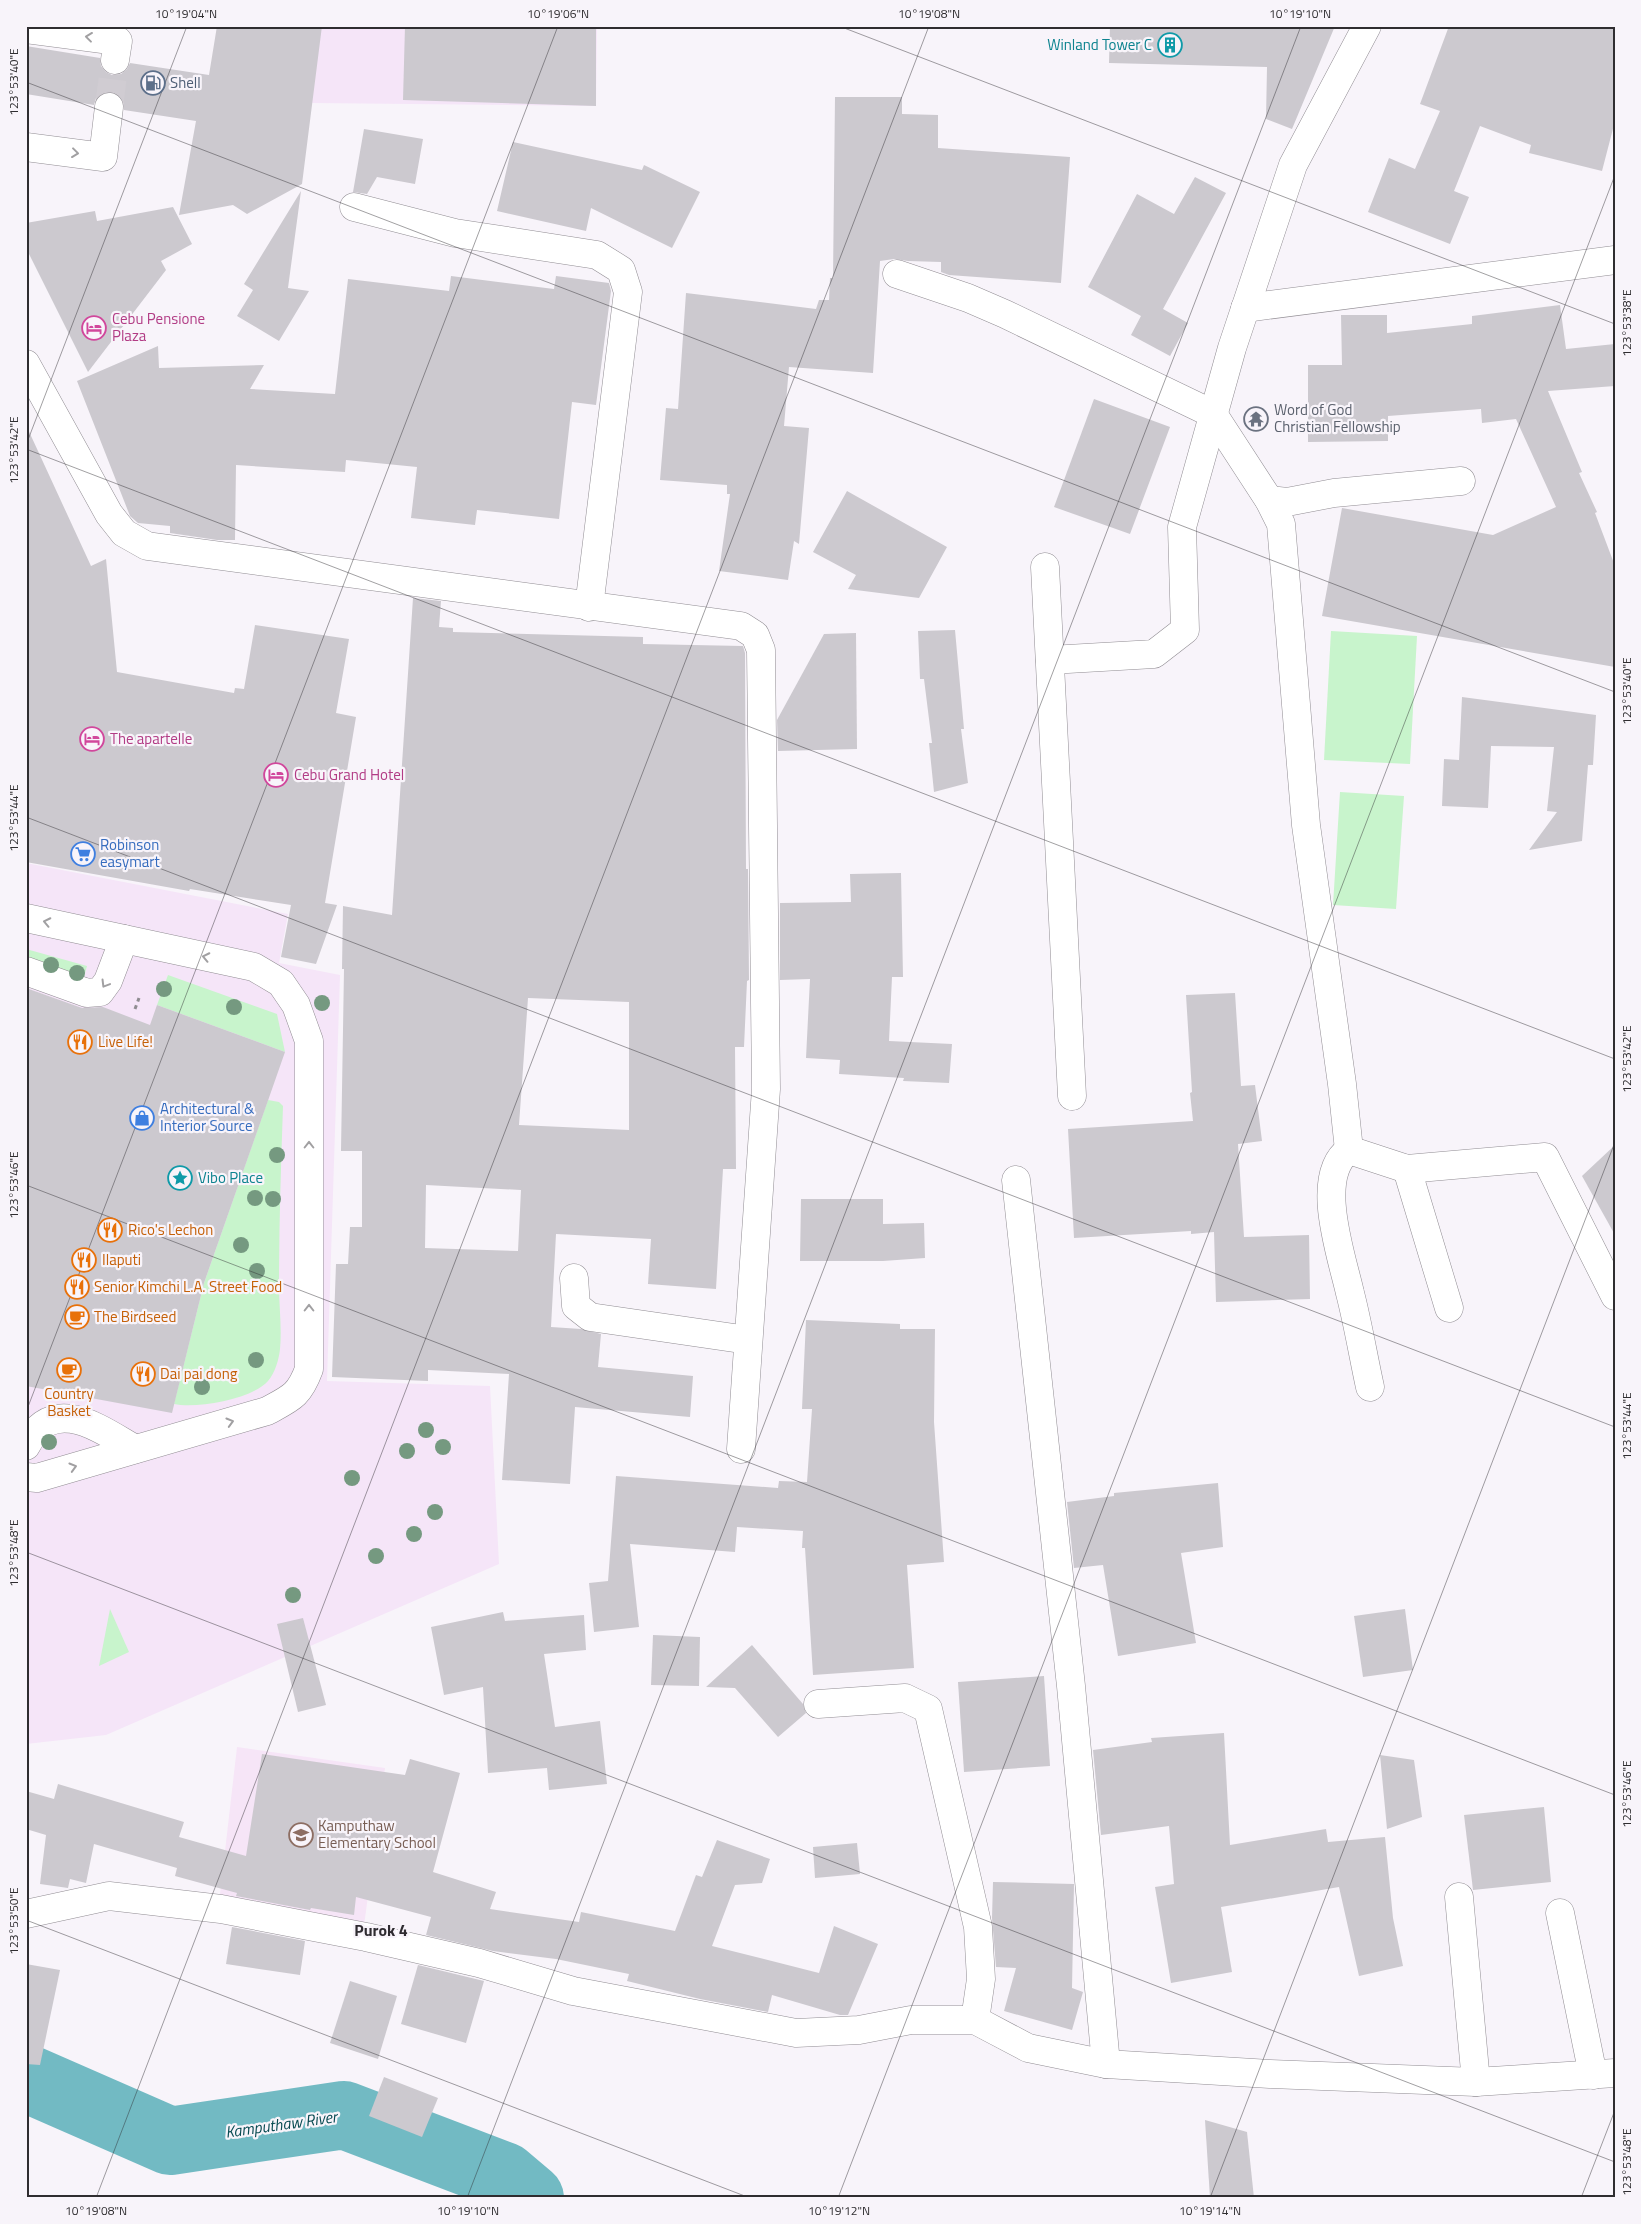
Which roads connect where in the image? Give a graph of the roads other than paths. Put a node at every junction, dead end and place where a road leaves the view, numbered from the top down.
1 (1367, 26) edge
2 (26, 29) edge
3 (115, 60) tunnel mouth
4 (109, 107) tunnel mouth
5 (26, 147) edge
6 (354, 207) dead end
7 (1615, 260) edge
8 (896, 274) dead end
9 (1245, 308) junction
10 (26, 364) edge
11 (1213, 414) junction
12 (1461, 481) dead end
13 (1269, 500) junction
14 (1045, 567) dead end
15 (589, 607) junction
16 (1050, 660) junction
17 (26, 918) edge
18 (124, 939) junction
19 (26, 971) edge
20 (1072, 1096) dead end
21 (1349, 1150) junction
22 (1407, 1169) junction
23 (1016, 1180) dead end
24 (574, 1278) dead end
25 (1615, 1296) edge
26 (1449, 1308) dead end
27 (748, 1340) junction
28 (1370, 1387) dead end
29 (26, 1446) edge
30 (135, 1449) junction
31 (741, 1449) dead end
32 (26, 1477) edge
33 (818, 1704) dead end
34 (1458, 1897) dead end
35 (1560, 1913) dead end
36 (26, 1914) edge
37 (975, 2020) junction
38 (1106, 2064) junction
39 (1604, 2074) edge
40 (1476, 2082) junction

1 - 9 street
3 -> 2 street
5 -> 4 street
6 - 15 street
7 - 9 street
8 - 11 street
9 - 11 street
10 - 15 street
11 - 13 street
11 - 16 street
12 - 13 street
13 - 21 street
14 - 16 street
15 - 27 street
16 - 20 street
18 -> 17 street
18 -> 19 street
30 -> 18 street
21 - 22 street
21 - 28 street
22 - 25 street
22 - 26 street
23 - 38 street
24 - 27 street
27 - 31 street
29 - 30 street
32 -> 30 street
33 - 37 street
34 - 40 street
35 - 39 street
36 - 37 street
37 - 38 street
38 - 40 street
39 - 40 street

